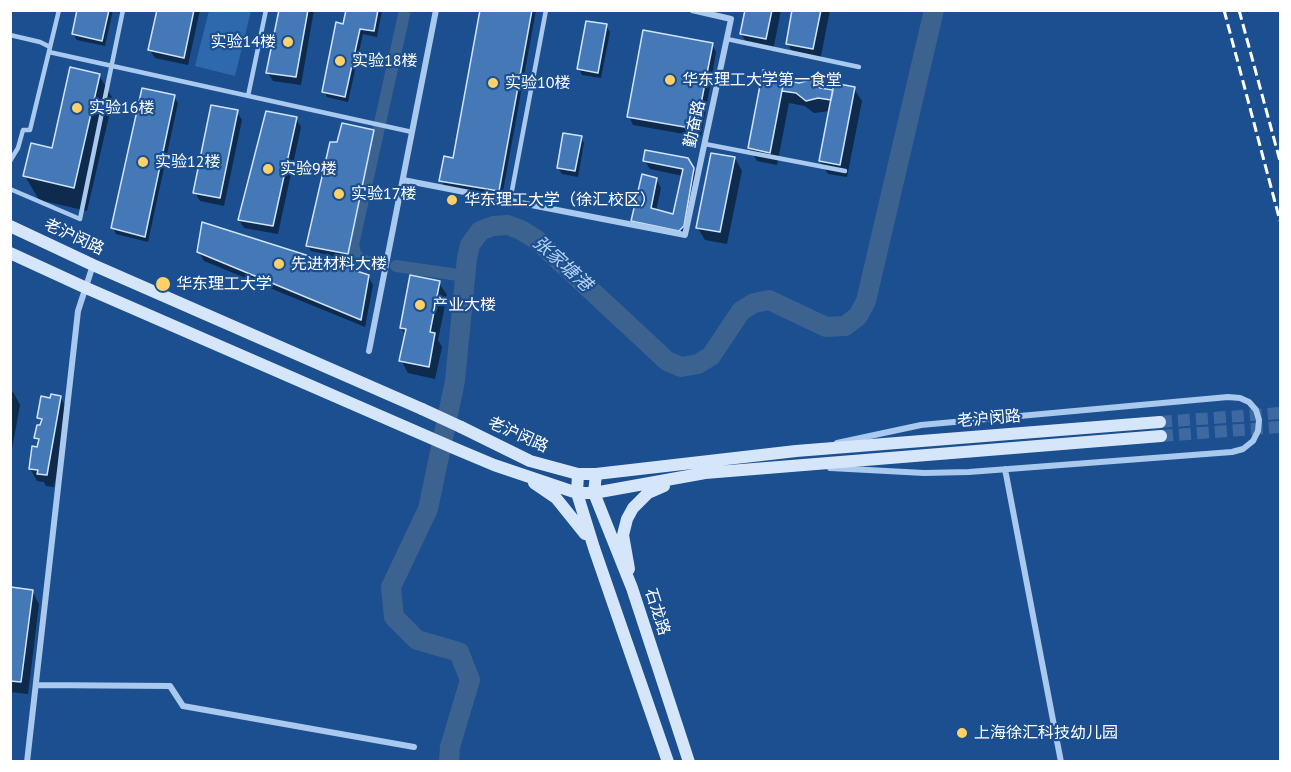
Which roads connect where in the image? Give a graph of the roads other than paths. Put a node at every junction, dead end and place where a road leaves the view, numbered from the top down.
1 (59, 10) edge
2 (123, 10) edge
3 (266, 10) edge
4 (436, 10) edge
5 (546, 10) edge
6 (692, 10) edge
7 (707, 12) edge
8 (10, 35) edge
9 (727, 39) junction
10 (50, 50) junction
11 (112, 66) junction
12 (859, 67) dead end
13 (248, 96) junction
14 (412, 132) junction
15 (705, 144) junction
16 (10, 161) edge
17 (845, 171) dead end
18 (403, 180) junction
19 (10, 189) edge
20 (510, 201) junction
21 (10, 226) edge
22 (10, 253) edge
23 (93, 265) junction
24 (84, 287) junction
25 (369, 351) dead end
26 (1160, 422) tunnel mouth
27 (1161, 436) tunnel mouth
28 (796, 451) junction
29 (797, 466) junction
30 (1005, 469) junction
31 (705, 473) junction
32 (578, 474) junction
33 (596, 474) junction
34 (523, 475) junction
35 (577, 493) junction
36 (594, 494) junction
37 (594, 548) junction
38 (632, 588) junction
39 (36, 685) junction
40 (414, 747) dead end
41 (27, 762) edge
42 (668, 762) edge
43 (689, 762) edge
44 (1060, 762) edge

1 - 10 lane
2 - 11 lane
3 - 13 lane
4 - 14 street
5 - 20 lane
6 - 7 street
7 - 9 street, 勤奋路
8 - 10 lane
9 - 12 lane
9 - 15 street, 勤奋路
10 - 11 lane
10 - 16 lane
11 - 13 lane
11 - 19 lane
13 - 14 lane
14 - 18 street
15 - 17 lane
15 - 20 street, 勤奋路
18 - 20 street
18 - 25 street
21 - 23 main road, 老沪闵路
22 - 24 main road, 老沪闵路
23 - 24 street
23 - 32 main road, 老沪闵路, bridge
24 - 34 main road, 老沪闵路
24 - 39 street
26 - 28 main road, 老沪闵路
27 - 29 main road, 老沪闵路
28 - 30 street
28 - 33 main road, 老沪闵路
29 - 30 street
29 - 31 main road, 老沪闵路
30 - 44 street
31 - 36 main road, 老沪闵路
31 - 38 main road
32 - 33 main road, 老沪闵路
32 - 35 main road
33 - 36 main road, 石龙路
34 - 35 main road, 老沪闵路
34 - 37 main road
35 - 36 main road, 老沪闵路
35 - 37 main road
36 - 38 main road, 石龙路
37 - 42 main road
38 - 43 main road, 石龙路
39 - 40 street
39 - 41 street

